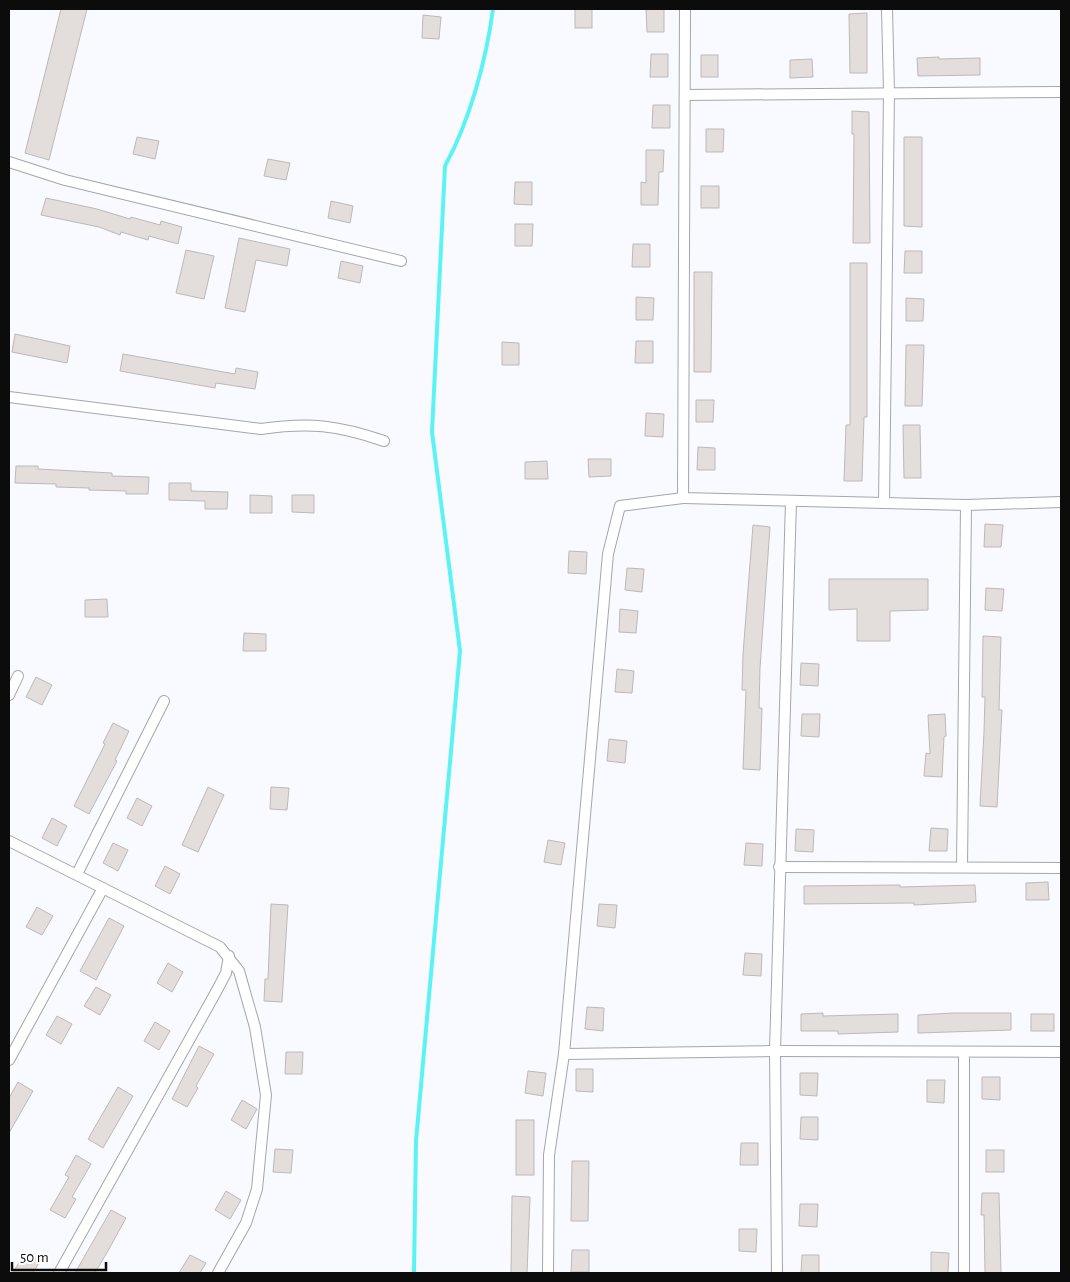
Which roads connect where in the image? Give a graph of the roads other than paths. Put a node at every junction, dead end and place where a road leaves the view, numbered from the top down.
1 (685, 9) edge
2 (887, 9) edge
3 (889, 92) junction
4 (1061, 92) edge
5 (685, 95) junction
6 (9, 162) edge
7 (401, 260) dead end
8 (9, 397) edge
9 (384, 441) dead end
10 (683, 498) junction
11 (791, 501) junction
12 (1061, 502) edge
13 (884, 503) junction
14 (966, 505) junction
15 (18, 676) dead end
16 (9, 695) edge
17 (164, 701) dead end
18 (9, 841) edge
19 (962, 866) junction
20 (779, 867) junction
21 (1061, 868) edge
22 (77, 874) junction
23 (103, 888) junction
24 (229, 956) junction
25 (775, 1051) junction
26 (1061, 1052) edge
27 (964, 1053) junction
28 (564, 1054) junction
29 (9, 1060) edge
30 (59, 1273) edge
31 (218, 1273) edge
32 (548, 1273) edge
33 (776, 1273) edge
34 (964, 1273) edge

1 - 5 street
2 - 3 street
3 - 4 street
3 - 5 street
3 - 13 street
5 - 10 street
6 - 7 street
8 - 9 street
10 - 11 street
10 - 28 street
11 - 13 street
11 - 20 street
12 - 14 street
13 - 14 street
14 - 19 street
15 - 16 street
17 - 22 street
18 - 22 street
19 - 20 street
19 - 21 street
20 - 25 street
22 - 23 street
23 - 24 street
23 - 29 street
24 - 30 street
24 - 31 street
25 - 27 street
25 - 28 street
25 - 33 street
26 - 27 street
27 - 34 street
28 - 32 street

